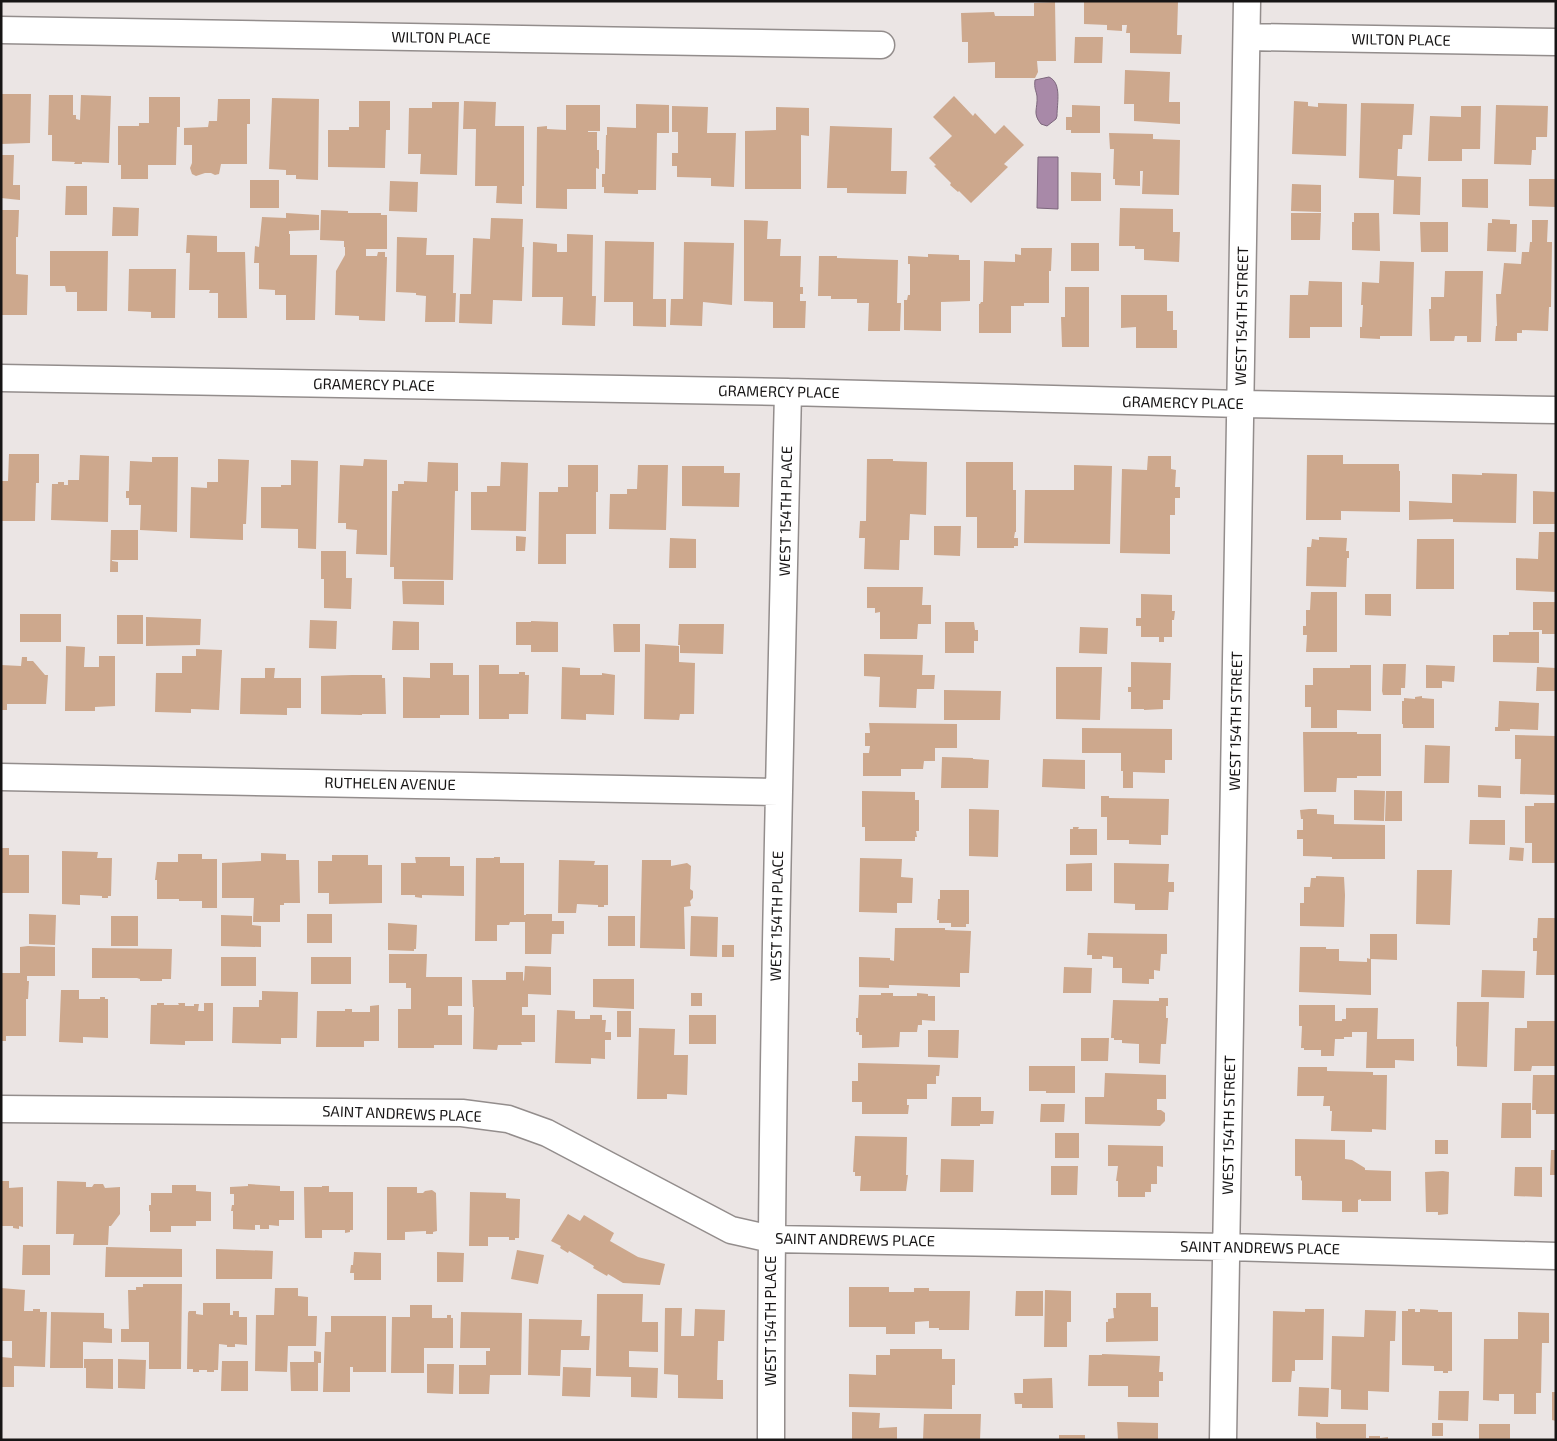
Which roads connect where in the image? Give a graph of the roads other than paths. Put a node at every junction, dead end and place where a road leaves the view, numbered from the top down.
1 (1248, 1) edge
2 (1, 30) edge
3 (1247, 37) junction
4 (1556, 42) edge
5 (881, 45) dead end
6 (1, 378) edge
7 (788, 392) junction
8 (1241, 404) junction
9 (1556, 410) edge
10 (1, 777) edge
11 (779, 792) junction
12 (1, 1109) edge
13 (771, 1239) junction
14 (1227, 1247) junction
15 (1556, 1256) edge
16 (771, 1440) edge
17 (1223, 1440) edge

1 - 3 street, WEST 154TH STREET
2 - 5 street, WILTON PLACE
3 - 4 street, WILTON PLACE
3 - 8 street, WEST 154TH STREET
6 - 7 street, GRAMERCY PLACE
7 - 8 street, GRAMERCY PLACE
7 - 11 street, WEST 154TH PLACE
8 - 9 street, GRAMERCY PLACE
8 - 14 street, WEST 154TH STREET
10 - 11 street, RUTHELEN AVENUE
11 - 13 street, WEST 154TH PLACE
12 - 13 street, SAINT ANDREWS PLACE
13 - 14 street, SAINT ANDREWS PLACE
13 - 16 street, WEST 154TH PLACE
14 - 15 street, SAINT ANDREWS PLACE
14 - 17 street, WEST 154TH STREET

